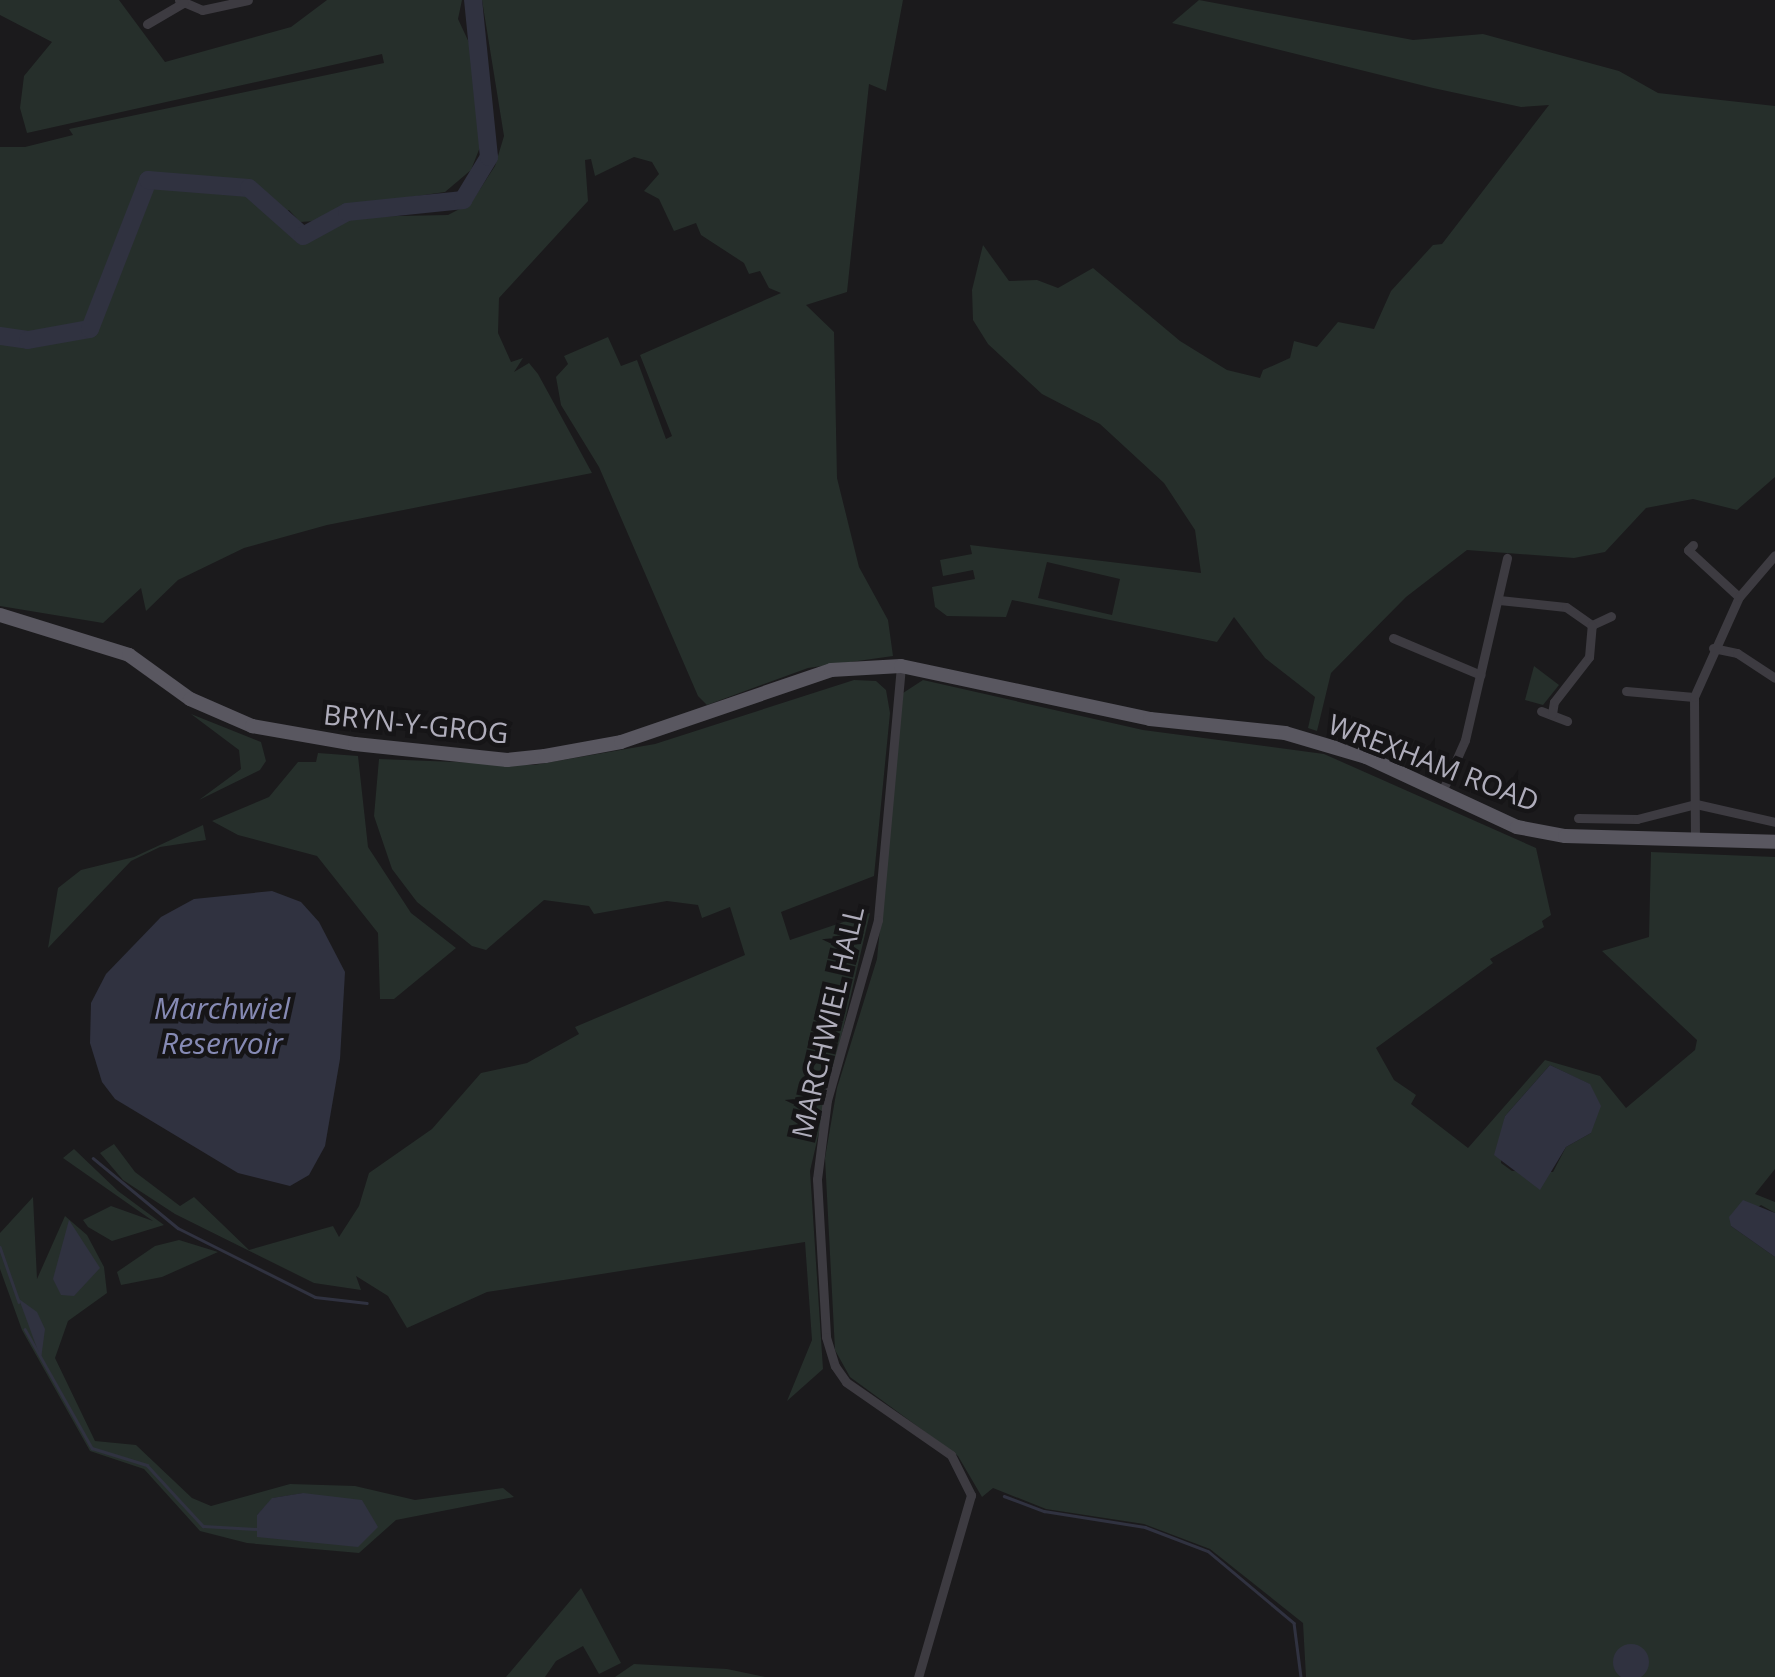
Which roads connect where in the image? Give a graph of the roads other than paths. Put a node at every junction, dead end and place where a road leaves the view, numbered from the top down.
1 (248, 0) edge
2 (181, 2) edge
3 (147, 24) dead end
4 (1688, 551) dead end
5 (1775, 555) edge
6 (1507, 558) dead end
7 (1740, 597) junction
8 (1499, 600) junction
9 (0, 614) edge
10 (1611, 616) dead end
11 (1592, 625) junction
12 (1394, 638) dead end
13 (1426, 639) dead end
14 (1713, 648) junction
15 (1422, 650) junction
16 (901, 666) junction
17 (1481, 674) junction
18 (1775, 678) edge
19 (1626, 692) dead end
20 (1694, 697) junction
21 (1541, 711) dead end
22 (1552, 714) junction
23 (1567, 721) dead end
24 (1441, 794) junction
25 (1696, 804) junction
26 (1600, 806) dead end
27 (1578, 818) dead end
28 (1599, 820) junction
29 (1775, 822) edge
30 (1695, 840) junction
31 (1775, 842) edge
32 (918, 1677) edge

1 - 2 street
2 - 3 street
4 - 7 street
5 - 7 street
6 - 8 street
7 - 14 street
8 - 11 street
8 - 17 street
9 - 16 main road, BRYN-Y-GROG
10 - 11 street
11 - 22 street
12 - 15 street
13 - 15 street
14 - 18 street
14 - 20 street
15 - 17 street
16 - 24 main road, WREXHAM ROAD
16 - 32 street, MARCHWIEL HALL
17 - 24 street
19 - 20 street
20 - 25 street
21 - 22 street
22 - 23 street
24 - 30 main road, WREXHAM ROAD
25 - 28 street
25 - 29 street
25 - 30 street
26 - 28 street
27 - 28 street
30 - 31 main road, WREXHAM ROAD

